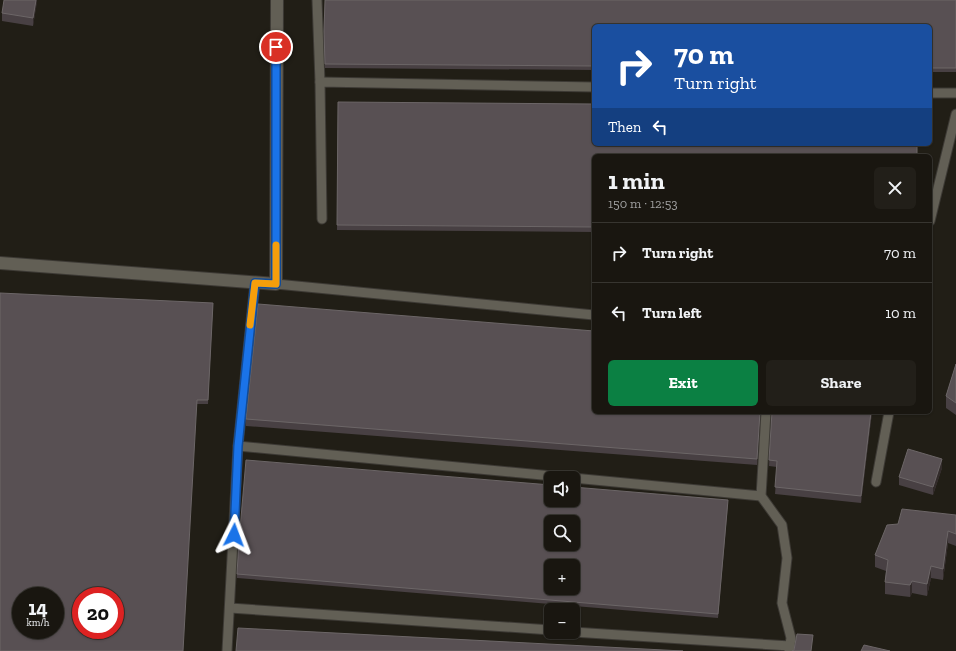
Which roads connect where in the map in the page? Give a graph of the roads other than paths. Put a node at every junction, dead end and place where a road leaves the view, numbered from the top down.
1 (276, 0) edge
2 (317, 0) edge
3 (320, 82) junction
4 (592, 87) edge
5 (932, 93) edge
6 (956, 93) edge
7 (956, 114) edge
8 (932, 213) edge
9 (322, 219) dead end
10 (0, 263) edge
11 (255, 283) junction
12 (276, 284) junction
13 (592, 315) edge
14 (766, 414) edge
15 (889, 414) edge
16 (238, 446) junction
17 (876, 482) dead end
18 (761, 496) junction
19 (230, 608) junction
20 (544, 630) edge
21 (580, 633) edge
22 (790, 649) edge
23 (228, 651) edge

1 - 12 street
2 - 3 lane
3 - 4 lane
3 - 9 lane
5 - 6 lane
7 - 8 lane
10 - 11 street
11 - 12 street
11 - 16 lane
12 - 13 lane
14 - 18 lane
15 - 17 lane
16 - 18 lane
16 - 19 lane
18 - 22 lane
19 - 20 lane
19 - 23 lane
21 - 22 lane

